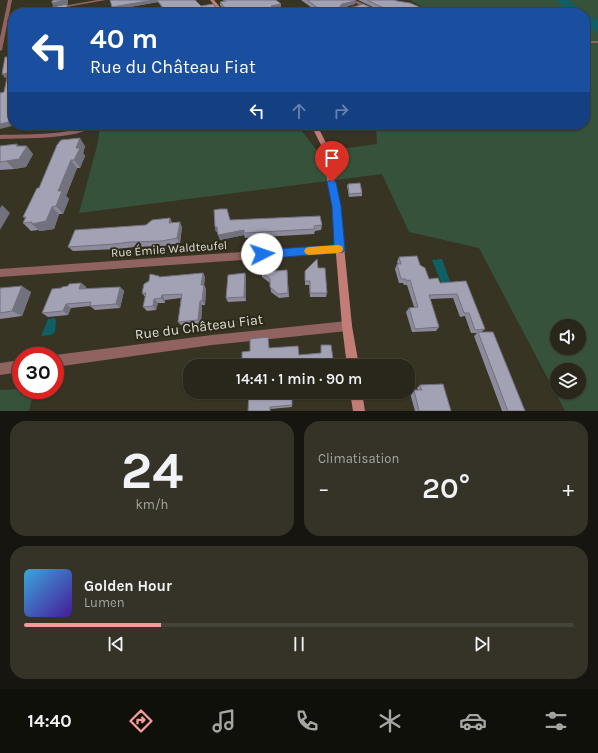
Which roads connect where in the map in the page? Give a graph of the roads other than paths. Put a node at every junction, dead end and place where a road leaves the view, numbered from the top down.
1 (104, 0) edge
2 (212, 0) edge
3 (352, 0) edge
4 (77, 4) edge
5 (363, 5) junction
6 (54, 8) edge
7 (219, 8) edge
8 (351, 8) edge
9 (370, 8) edge
10 (8, 16) edge
11 (6, 23) junction
12 (0, 24) edge
13 (0, 50) edge
14 (83, 130) edge
15 (316, 130) edge
16 (0, 137) edge
17 (340, 249) junction
18 (0, 273) edge
19 (347, 326) junction
20 (352, 359) edge
21 (64, 360) edge
22 (12, 367) edge
23 (0, 369) edge
24 (357, 399) edge
25 (359, 411) edge

1 - 4 street
2 - 7 street
3 - 5 street
4 - 6 street
5 - 8 street
5 - 9 street
10 - 11 street
11 - 12 street
11 - 13 street
14 - 16 street
15 - 17 street
17 - 18 street, Rue Émile Waldteufel
17 - 19 street
19 - 20 street
19 - 21 street, Rue du Château Fiat
22 - 23 street
24 - 25 street

